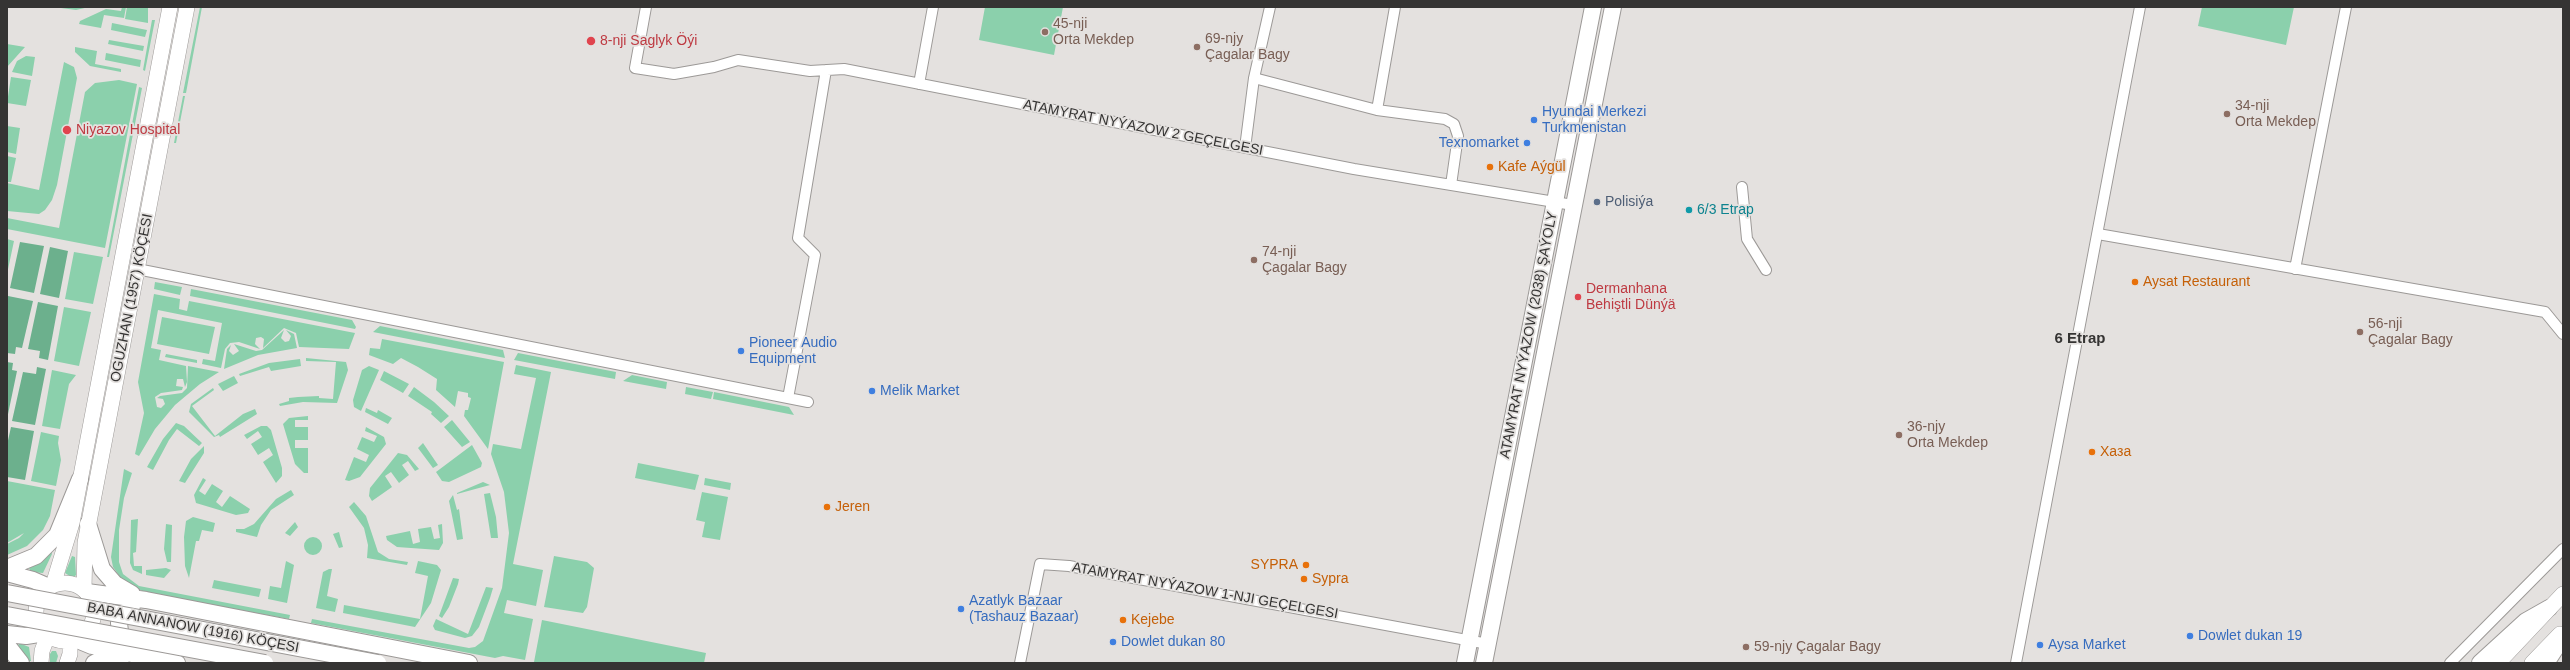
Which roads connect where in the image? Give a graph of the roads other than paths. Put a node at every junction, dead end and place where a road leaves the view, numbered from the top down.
1 (170, 7) edge
2 (188, 7) edge
3 (646, 7) edge
4 (933, 7) edge
5 (1270, 7) edge
6 (1395, 7) edge
7 (1593, 7) edge
8 (1613, 7) edge
9 (2140, 7) edge
10 (2346, 7) edge
11 (826, 70) junction
12 (1254, 78) junction
13 (919, 84) junction
14 (1377, 110) junction
15 (1245, 148) junction
16 (1451, 185) junction
17 (1742, 187) dead end
18 (1556, 202) junction
19 (1573, 205) junction
20 (2098, 234) junction
21 (137, 269) junction
22 (2295, 269) junction
23 (1766, 270) dead end
24 (2563, 334) edge
25 (788, 398) junction
26 (808, 402) dead end
27 (80, 479) junction
28 (88, 524) junction
29 (2563, 549) edge
30 (7, 568) edge
31 (7, 573) edge
32 (7, 584) edge
33 (51, 586) junction
34 (85, 591) junction
35 (7, 593) edge
36 (2563, 594) edge
37 (146, 600) junction
38 (2549, 608) junction
39 (7, 616) edge
40 (2563, 631) edge
41 (7, 634) edge
42 (47, 634) junction
43 (2563, 636) edge
44 (73, 640) junction
45 (1469, 641) junction
46 (7, 644) edge
47 (1488, 644) junction
48 (134, 655) junction
49 (21, 663) edge
50 (41, 663) edge
51 (67, 663) edge
52 (94, 663) edge
53 (177, 663) edge
54 (265, 663) edge
55 (378, 663) edge
56 (469, 663) edge
57 (1020, 663) edge
58 (1461, 663) edge
59 (1464, 663) edge
60 (1484, 663) edge
61 (1493, 663) edge
62 (2016, 663) edge
63 (2450, 663) edge
64 (2480, 663) edge
65 (2498, 663) edge
66 (2532, 663) edge
67 (2546, 663) edge

1 - 27 main road, OGUZHAN (1957) KÖÇESI
2 - 21 main road, OGUZHAN (1957) KÖÇESI
3 - 11 street, ATAMYRAT NYÝAZOW 2 GEÇELGESI
4 - 13 street
5 - 12 street
6 - 14 street
7 - 18 main road, ATAMYRAT NYÝAZOW (2038) ŞAÝOLY
8 - 19 main road, ATAMYRAT NYÝAZOW (2038) ŞAÝOLY
9 - 20 street
10 - 22 street
11 - 13 street, ATAMYRAT NYÝAZOW 2 GEÇELGESI
11 - 25 street
12 - 14 street
12 - 15 street
13 - 15 street, ATAMYRAT NYÝAZOW 2 GEÇELGESI
14 - 16 street
15 - 16 street, ATAMYRAT NYÝAZOW 2 GEÇELGESI
16 - 18 street, ATAMYRAT NYÝAZOW 2 GEÇELGESI
17 - 23 street
18 - 19 street, ATAMYRAT NYÝAZOW 2 GEÇELGESI
18 - 45 main road, ATAMYRAT NYÝAZOW (2038) ŞAÝOLY
19 - 47 main road, ATAMYRAT NYÝAZOW (2038) ŞAÝOLY
20 - 22 street
20 - 62 street
21 - 25 street
21 - 28 main road, OGUZHAN (1957) KÖÇESI
22 - 24 street
25 - 26 street
27 - 30 main road
27 - 33 main road, OGUZHAN (1957) KÖÇESI
28 - 34 main road, OGUZHAN (1957) KÖÇESI
28 - 37 main road
29 - 63 street
31 - 33 main road
32 - 39 main road
33 - 34 main road
33 - 42 main road
34 - 37 main road
34 - 44 main road
35 - 55 main road, BABA ANNANOW (1916) KÖÇESI, bridge
36 - 38 main road
37 - 48 main road
37 - 56 main road
38 - 64 main road
38 - 65 main road
39 - 54 main road, BABA ANNANOW (1916) KÖÇESI, bridge
40 - 66 main road
41 - 42 main road
42 - 44 main road
42 - 50 main road
43 - 67 main road
44 - 48 main road
44 - 51 main road
45 - 47 street
45 - 57 street, ATAMYRAT NYÝAZOW 1-NJI GEÇELGESI
45 - 58 main road
45 - 59 main road, ATAMYRAT NYÝAZOW (2038) ŞAÝOLY
46 - 49 main road
47 - 60 main road, ATAMYRAT NYÝAZOW (2038) ŞAÝOLY
47 - 61 main road
48 - 52 main road
48 - 53 main road

